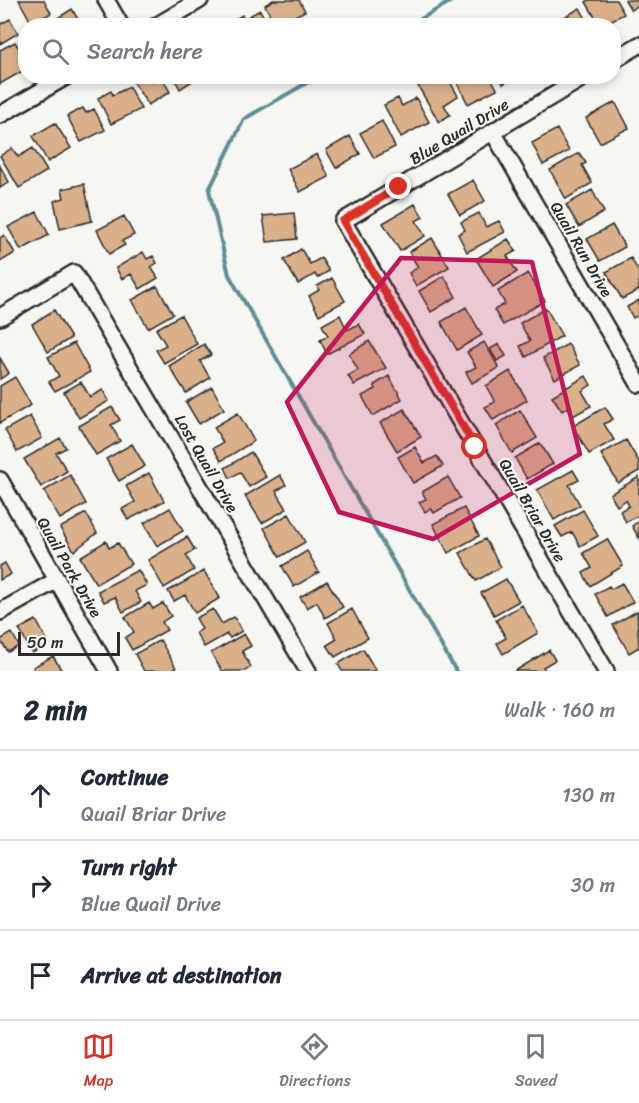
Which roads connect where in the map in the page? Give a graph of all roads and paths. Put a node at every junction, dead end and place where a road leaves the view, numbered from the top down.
1 (106, 0) edge
2 (200, 0) edge
3 (116, 18) edge
4 (170, 18) edge
5 (639, 45) edge
6 (621, 56) edge
7 (53, 84) edge
8 (572, 84) edge
9 (0, 115) edge
10 (493, 132) junction
11 (356, 244) joint
12 (0, 317) edge
13 (639, 384) edge
14 (0, 480) edge
15 (57, 580) junction
16 (0, 612) edge
17 (109, 671) edge
18 (308, 671) edge
19 (606, 671) edge

1 - 3 street
2 - 4 street
5 - 6 street
7 - 9 street
8 - 10 street, Blue Quail Drive
10 - 11 street, Blue Quail Drive
10 - 13 street, Quail Run Drive
11 - 19 street, Quail Briar Drive
12 - 18 street, Lost Quail Drive
14 - 15 street, Quail Park Drive
15 - 16 street
15 - 17 street, Quail Park Drive

